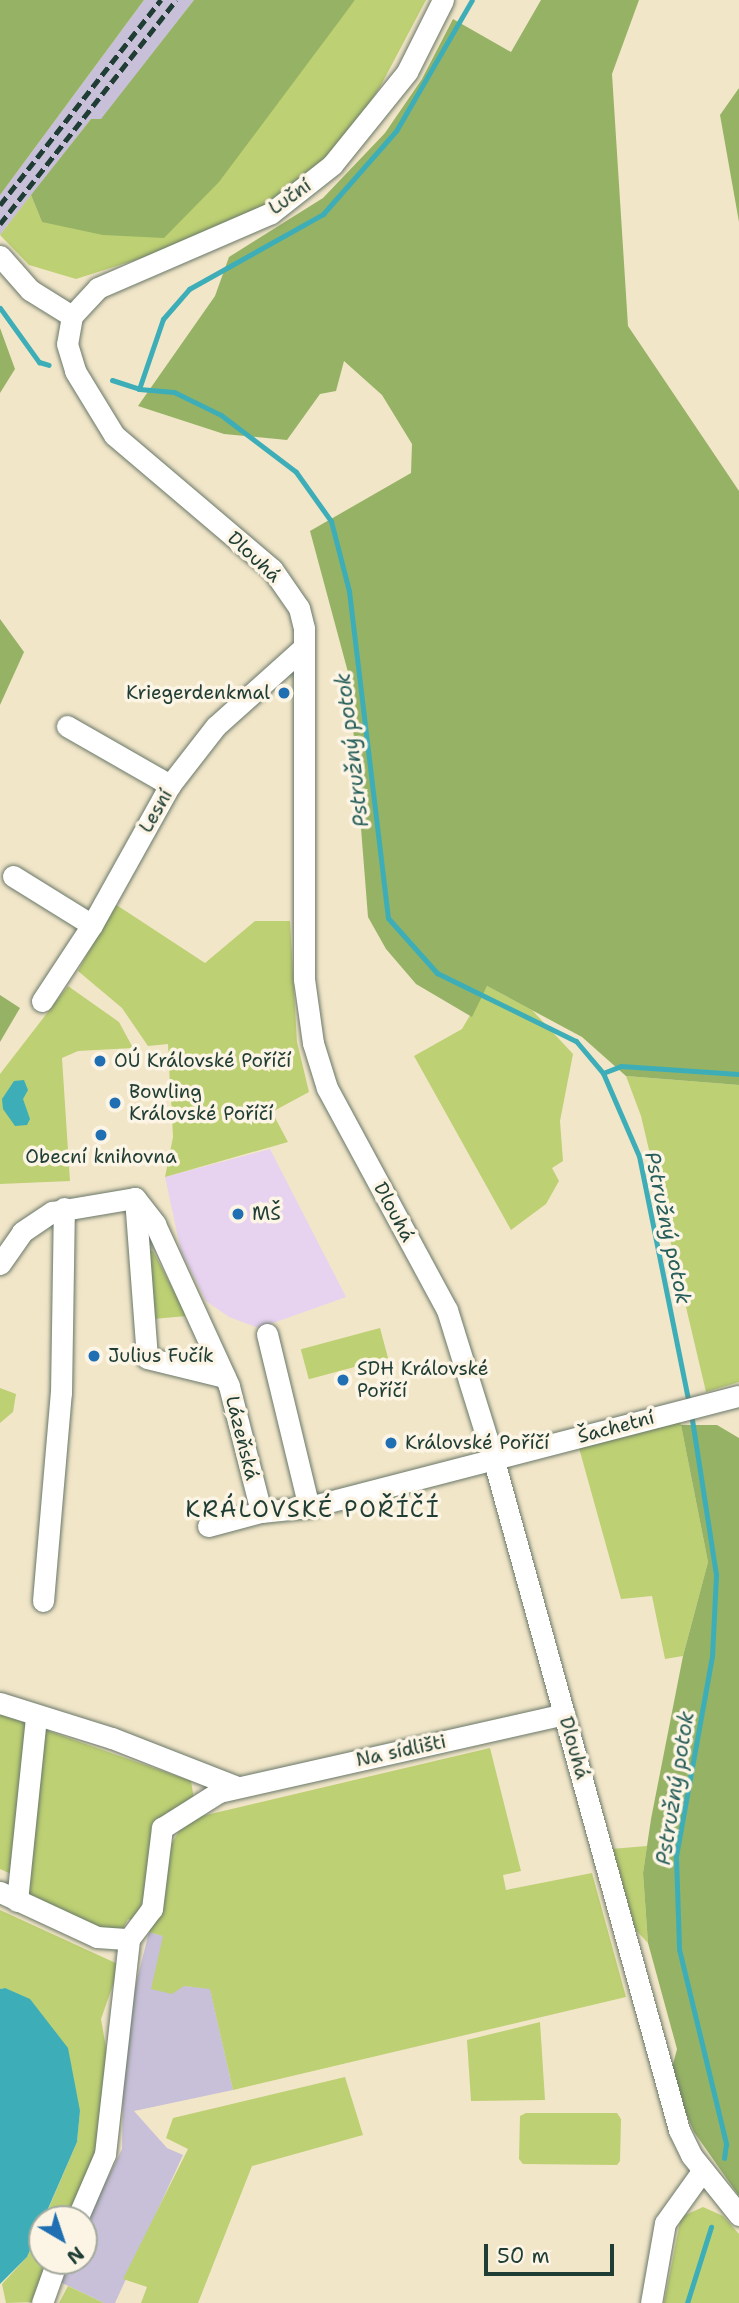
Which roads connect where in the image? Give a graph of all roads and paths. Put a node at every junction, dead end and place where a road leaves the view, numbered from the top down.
1 (443, 0) edge
2 (0, 256) edge
3 (72, 316) junction
4 (304, 647) junction
5 (67, 726) dead end
6 (170, 785) junction
7 (13, 876) dead end
8 (92, 925) junction
9 (42, 1001) dead end
10 (135, 1198) junction
11 (64, 1208) junction
12 (0, 1264) edge
13 (267, 1334) dead end
14 (225, 1377) junction
15 (739, 1396) edge
16 (494, 1461) junction
17 (309, 1507) junction
18 (261, 1513) junction
19 (208, 1526) dead end
20 (43, 1601) dead end
21 (0, 1703) edge
22 (565, 1714) junction
23 (36, 1716) junction
24 (237, 1787) junction
25 (9, 1896) edge
26 (129, 1939) junction
27 (703, 2170) junction
28 (83, 2205) edge
29 (739, 2215) edge
30 (52, 2275) edge
31 (43, 2303) edge
32 (651, 2303) edge

1 - 3 street, Luční
2 - 3 street
3 - 4 street, Dlouhá
4 - 6 street, Lesní
4 - 16 street, Dlouhá
5 - 6 street
6 - 8 street, Lesní
7 - 8 street
8 - 9 street, Lesní
10 - 11 street
10 - 14 street, Lázeňská
10 - 14 street
11 - 12 street
11 - 20 street
13 - 17 street
14 - 18 street, Lázeňská
15 - 16 street, Šachetní
16 - 17 street
16 - 22 street, Dlouhá
17 - 18 street
18 - 19 street
21 - 23 street
22 - 24 street, Na sídlišti
22 - 27 street, Dlouhá
23 - 24 street
23 - 25 street
24 - 26 street, Na sídlišti
25 - 26 street
26 - 28 street
27 - 29 street, Dlouhá
27 - 32 street
30 - 31 street

